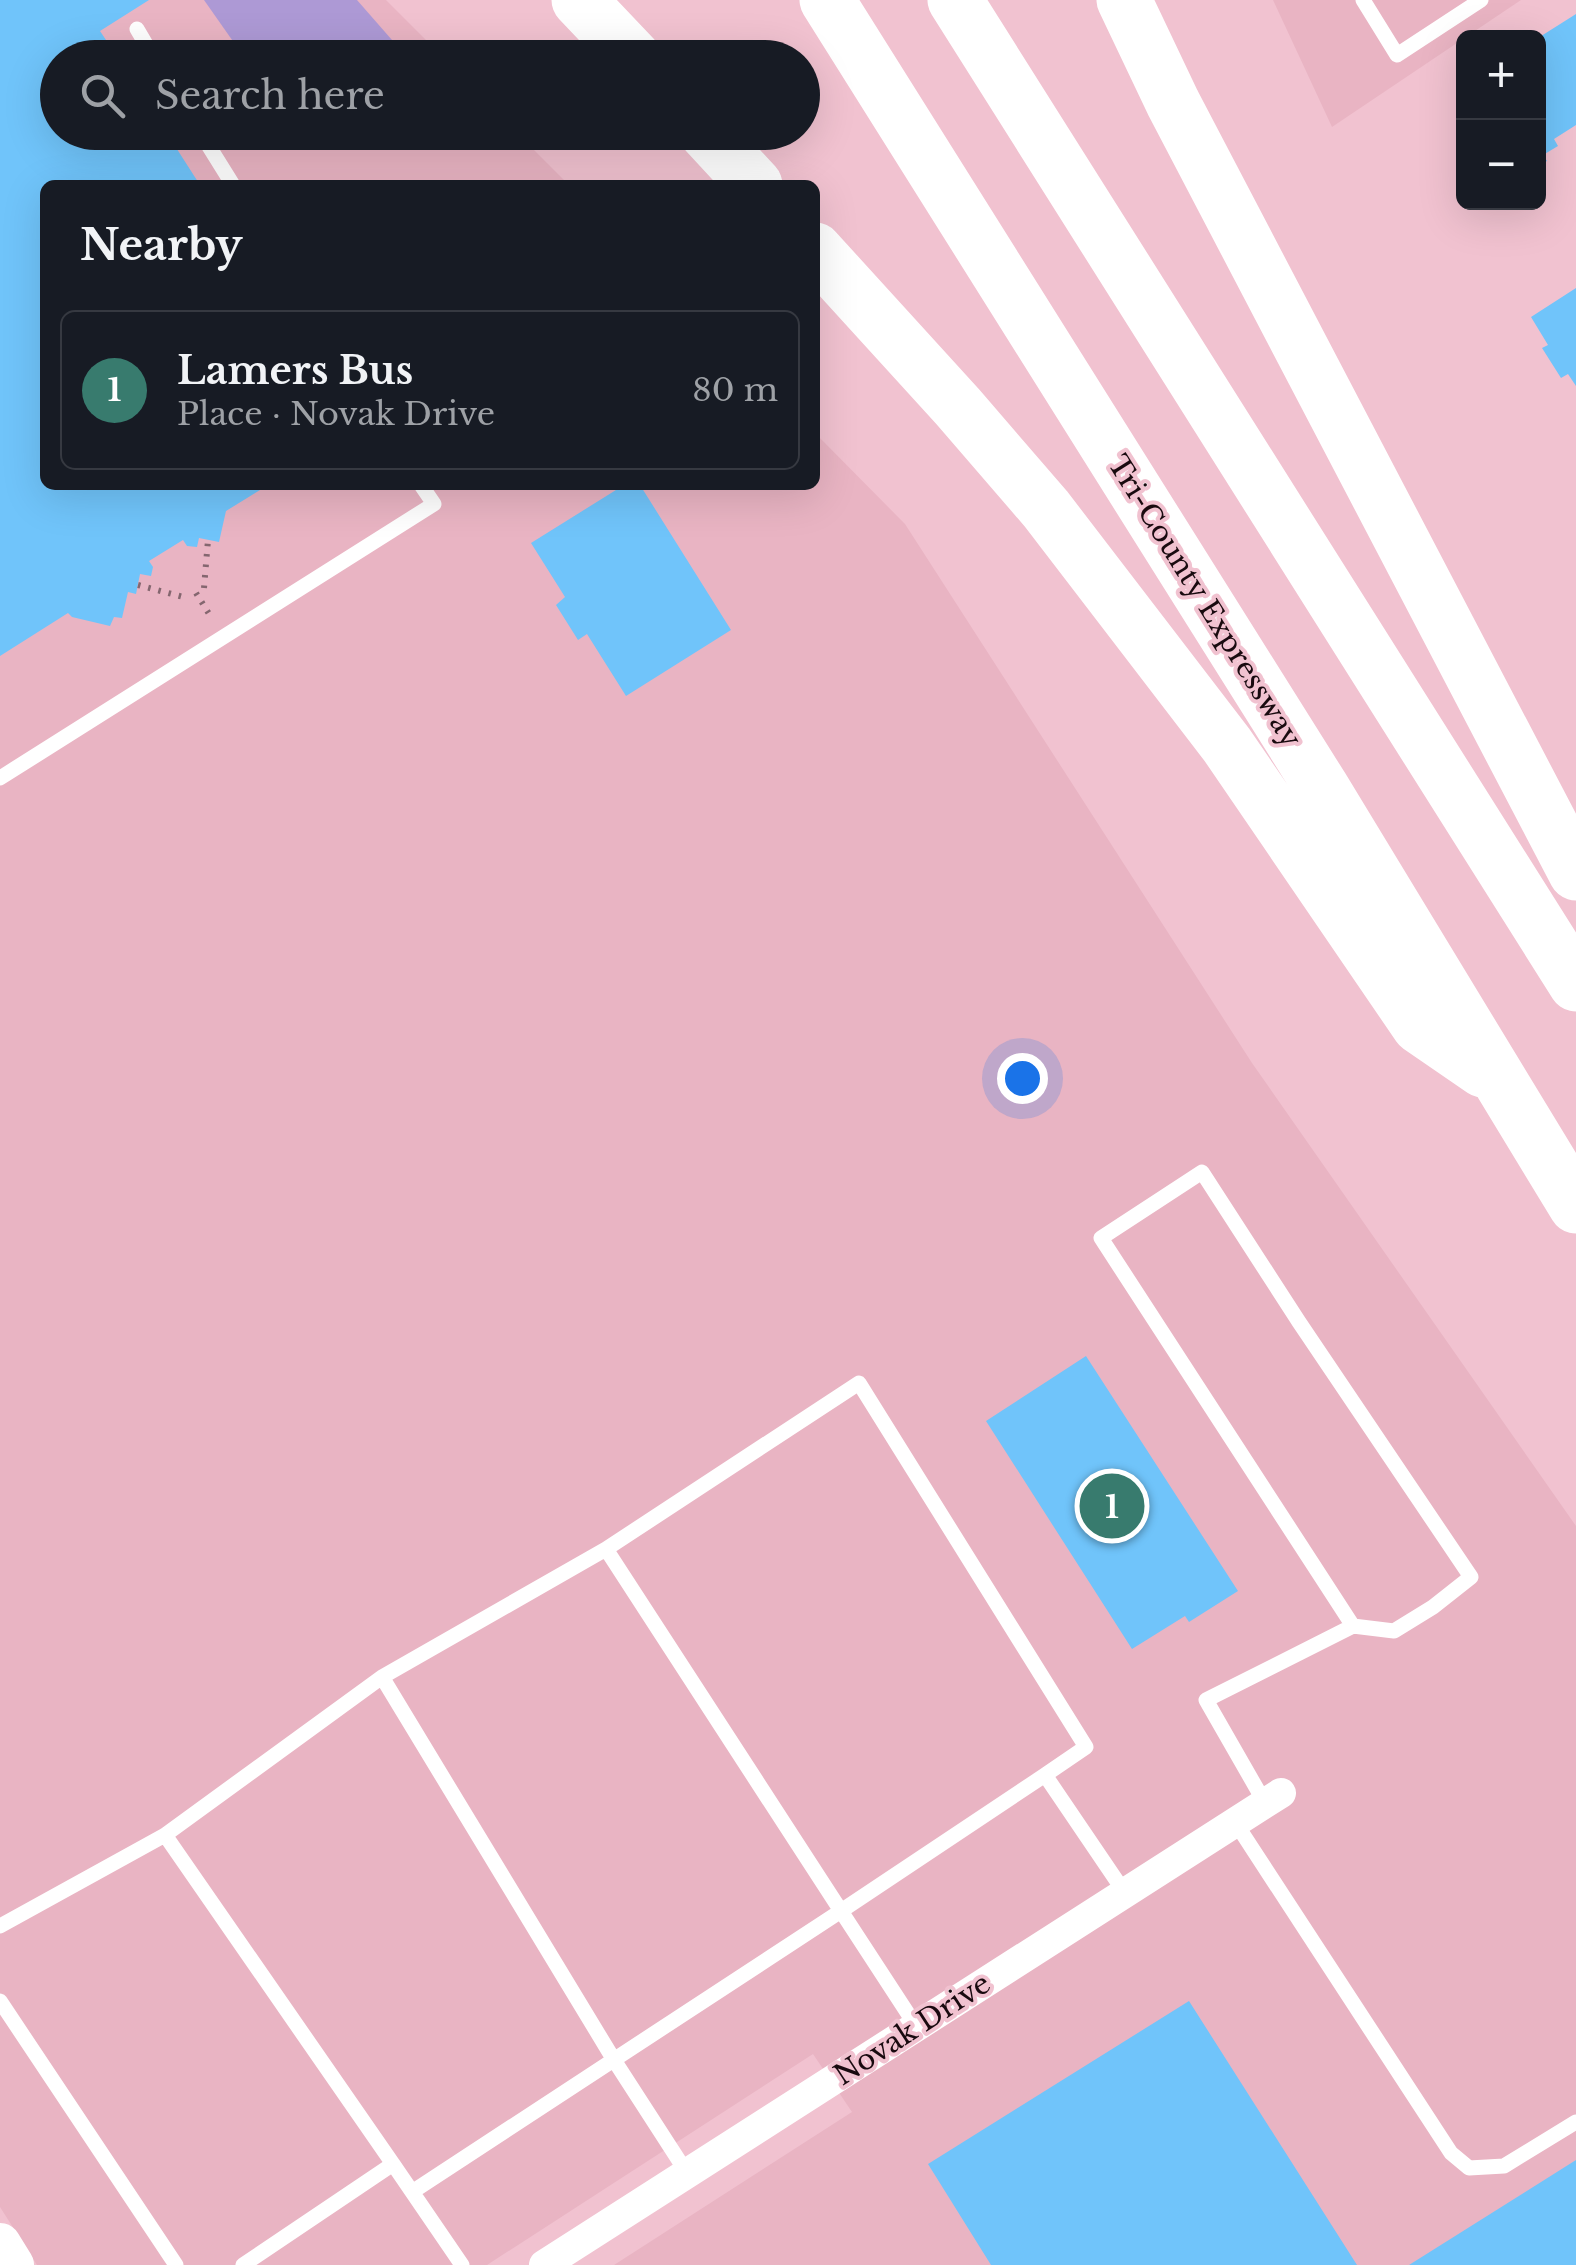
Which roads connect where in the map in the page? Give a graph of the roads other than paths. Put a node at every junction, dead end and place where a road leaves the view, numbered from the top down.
1 (578, 0) edge
2 (826, 0) edge
3 (954, 0) edge
4 (1124, 0) edge
5 (1363, 0) edge
6 (1481, 0) edge
7 (136, 29) dead end
8 (143, 40) edge
9 (617, 40) edge
10 (211, 150) edge
11 (723, 150) edge
12 (230, 180) edge
13 (751, 180) edge
14 (820, 255) edge
15 (425, 490) edge
16 (0, 778) edge
17 (1576, 873) edge
18 (1576, 984) edge
19 (1498, 1081) junction
20 (1576, 1206) edge
21 (606, 1550) junction
22 (1352, 1626) junction
23 (382, 1677) junction
24 (1046, 1775) junction
25 (1273, 1798) joint
26 (1235, 1822) junction
27 (165, 1834) junction
28 (1125, 1893) junction
29 (840, 1911) junction
30 (0, 1926) edge
31 (0, 2000) edge
32 (916, 2026) junction
33 (614, 2060) junction
34 (1576, 2122) edge
35 (392, 2164) junction
36 (687, 2173) junction
37 (412, 2192) junction
38 (0, 2244) edge
39 (13, 2265) edge
40 (176, 2265) edge
41 (242, 2265) edge
42 (462, 2265) edge
43 (544, 2265) edge

1 - 9 highway
2 - 19 highway, Tri-County Expressway
3 - 18 highway
4 - 17 highway
5 - 6 lane
7 - 8 lane
10 - 12 lane
11 - 13 highway
14 - 19 highway
15 - 16 lane
19 - 20 highway, Tri-County Expressway
21 - 23 lane
21 - 24 lane
21 - 29 lane
22 - 22 lane
22 - 25 lane
23 - 27 lane
23 - 33 lane
24 - 28 lane
24 - 29 lane
25 - 26 street, Novak Drive
26 - 28 street, Novak Drive
26 - 34 lane
27 - 30 lane
27 - 35 lane
28 - 32 street, Novak Drive
29 - 32 lane
29 - 33 lane
31 - 40 lane
32 - 36 street, Novak Drive
33 - 36 lane
33 - 37 lane
35 - 37 lane
35 - 41 lane
36 - 43 street, Novak Drive
37 - 42 lane
38 - 39 main road

